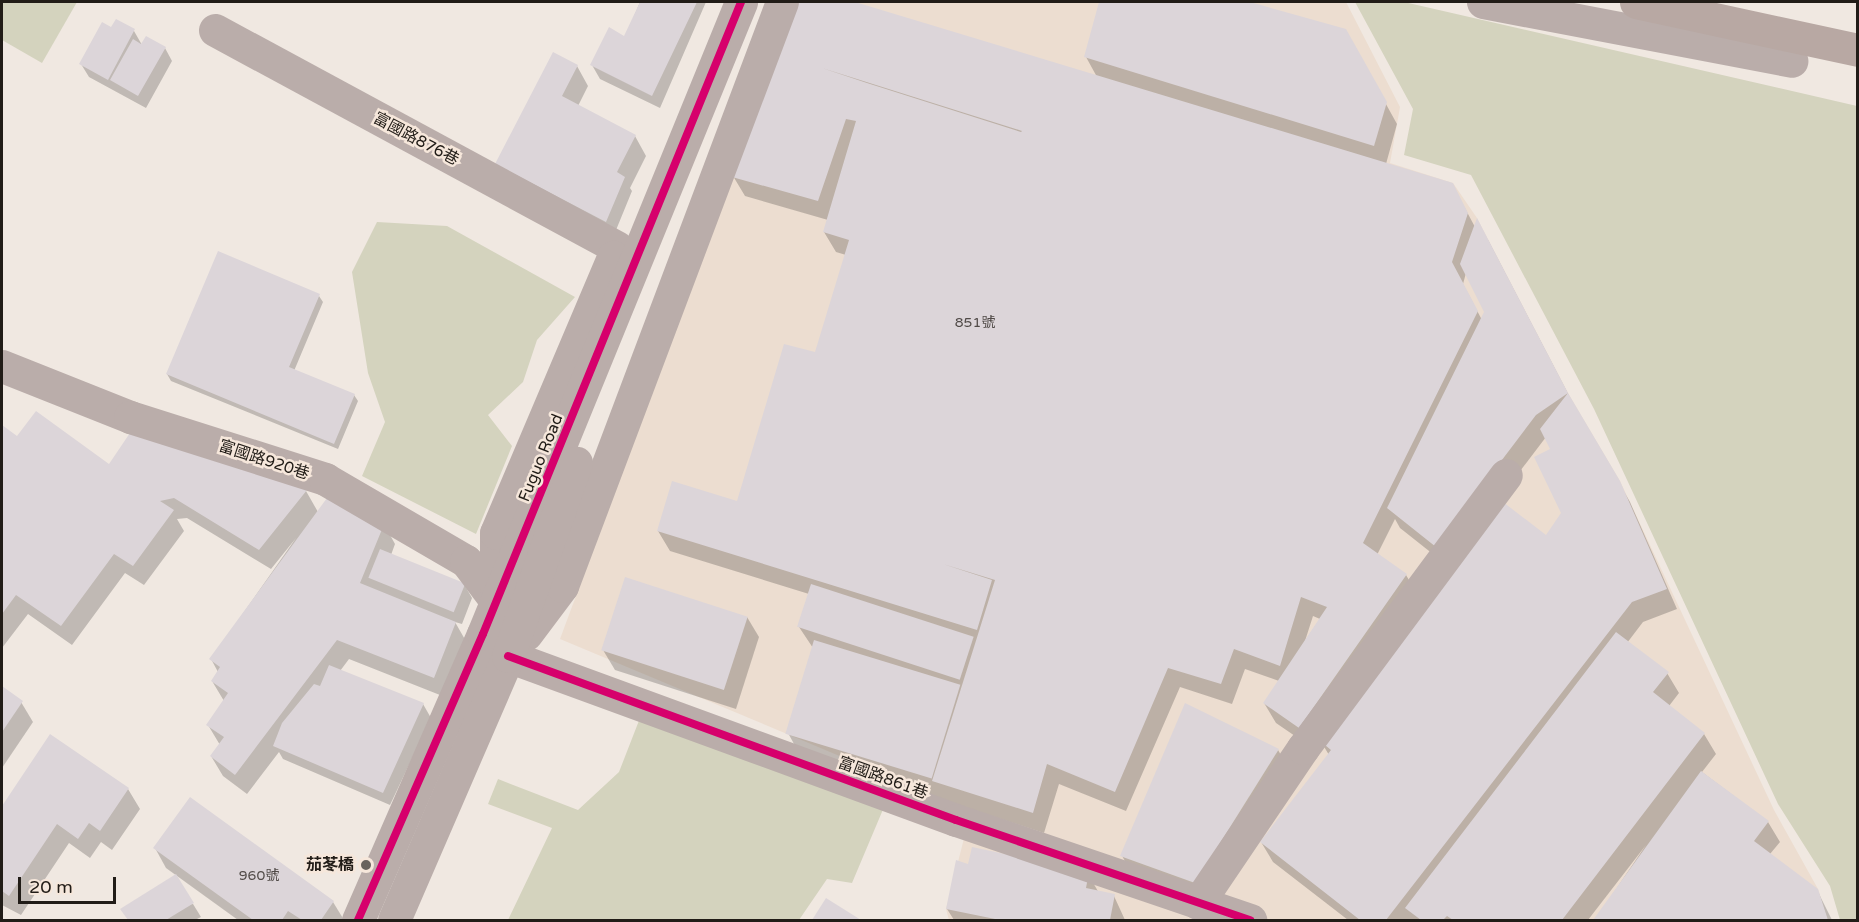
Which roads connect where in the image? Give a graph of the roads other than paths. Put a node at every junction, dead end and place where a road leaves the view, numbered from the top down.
1 (722, 2) edge
2 (741, 2) edge
3 (782, 2) edge
4 (1483, 2) edge
5 (1636, 2) edge
6 (215, 30) dead end
7 (1857, 50) edge
8 (1791, 61) dead end
9 (715, 65) junction
10 (617, 247) junction
11 (2, 366) edge
12 (1506, 475) dead end
13 (497, 602) junction
14 (508, 656) junction
15 (1198, 903) junction
16 (358, 921) edge
17 (394, 921) edge
18 (1250, 921) edge

1 - 10 street, Fuguo Road
2 - 9 street, Fuguo Road
3 - 14 street, Fuguo Road
4 - 8 street
5 - 7 highway
6 - 10 street, 富國路876巷
9 - 13 street, Fuguo Road
9 - 14 street, Fuguo Road
10 - 13 street, Fuguo Road
11 - 13 street, 富國路920巷
12 - 15 street
13 - 14 street
13 - 16 street, Fuguo Road
14 - 15 street, 富國路861巷
14 - 17 street, Fuguo Road
15 - 18 street, 富國路861巷

